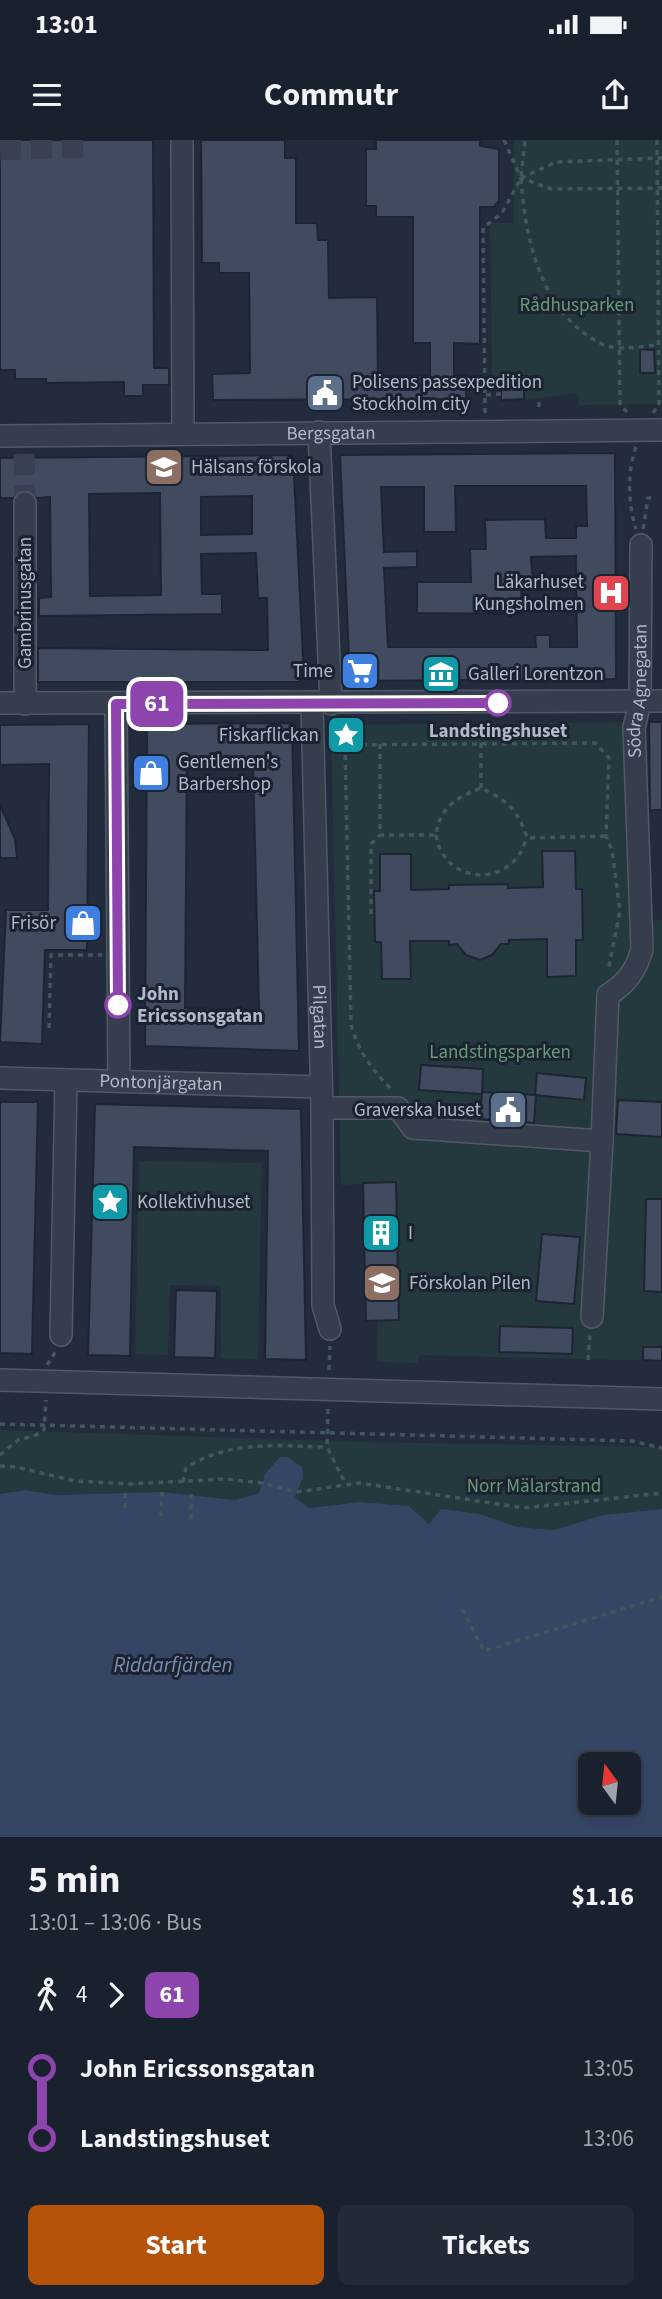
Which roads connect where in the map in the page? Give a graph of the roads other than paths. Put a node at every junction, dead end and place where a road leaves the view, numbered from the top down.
1 (182, 140) edge
2 (652, 430) edge
3 (319, 432) junction
4 (183, 434) junction
5 (0, 436) edge
6 (25, 503) tunnel mouth
7 (641, 545) road end
8 (662, 701) edge
9 (640, 702) junction
10 (0, 703) edge
11 (25, 704) junction
12 (116, 704) junction
13 (321, 704) junction
14 (652, 911) edge
15 (0, 1078) edge
16 (66, 1080) junction
17 (118, 1081) junction
18 (321, 1087) junction
19 (322, 1108) junction
20 (602, 1141) junction
21 (592, 1317) road end
22 (330, 1329) dead end
23 (61, 1335) dead end
24 (0, 1380) edge
25 (662, 1399) edge

1 - 4 street
2 - 3 street, Bergsgatan
3 - 4 street, Bergsgatan
3 - 13 street, Pilgatan
4 - 5 street, Bergsgatan
6 - 11 street, Gambrinusgatan
7 - 9 street, Södra Agnegatan
8 - 9 street
9 - 13 street
9 - 14 street, Södra Agnegatan
10 - 11 street
11 - 12 street
12 - 13 street
12 - 17 street
13 - 18 street, Pilgatan
14 - 20 street, Södra Agnegatan
15 - 16 street, Pontonjärgatan
16 - 17 street, Pontonjärgatan
16 - 23 street
17 - 18 street, Pontonjärgatan
18 - 19 street, Pilgatan
19 - 20 street
19 - 22 street, Pilgatan
20 - 21 street
24 - 25 street

